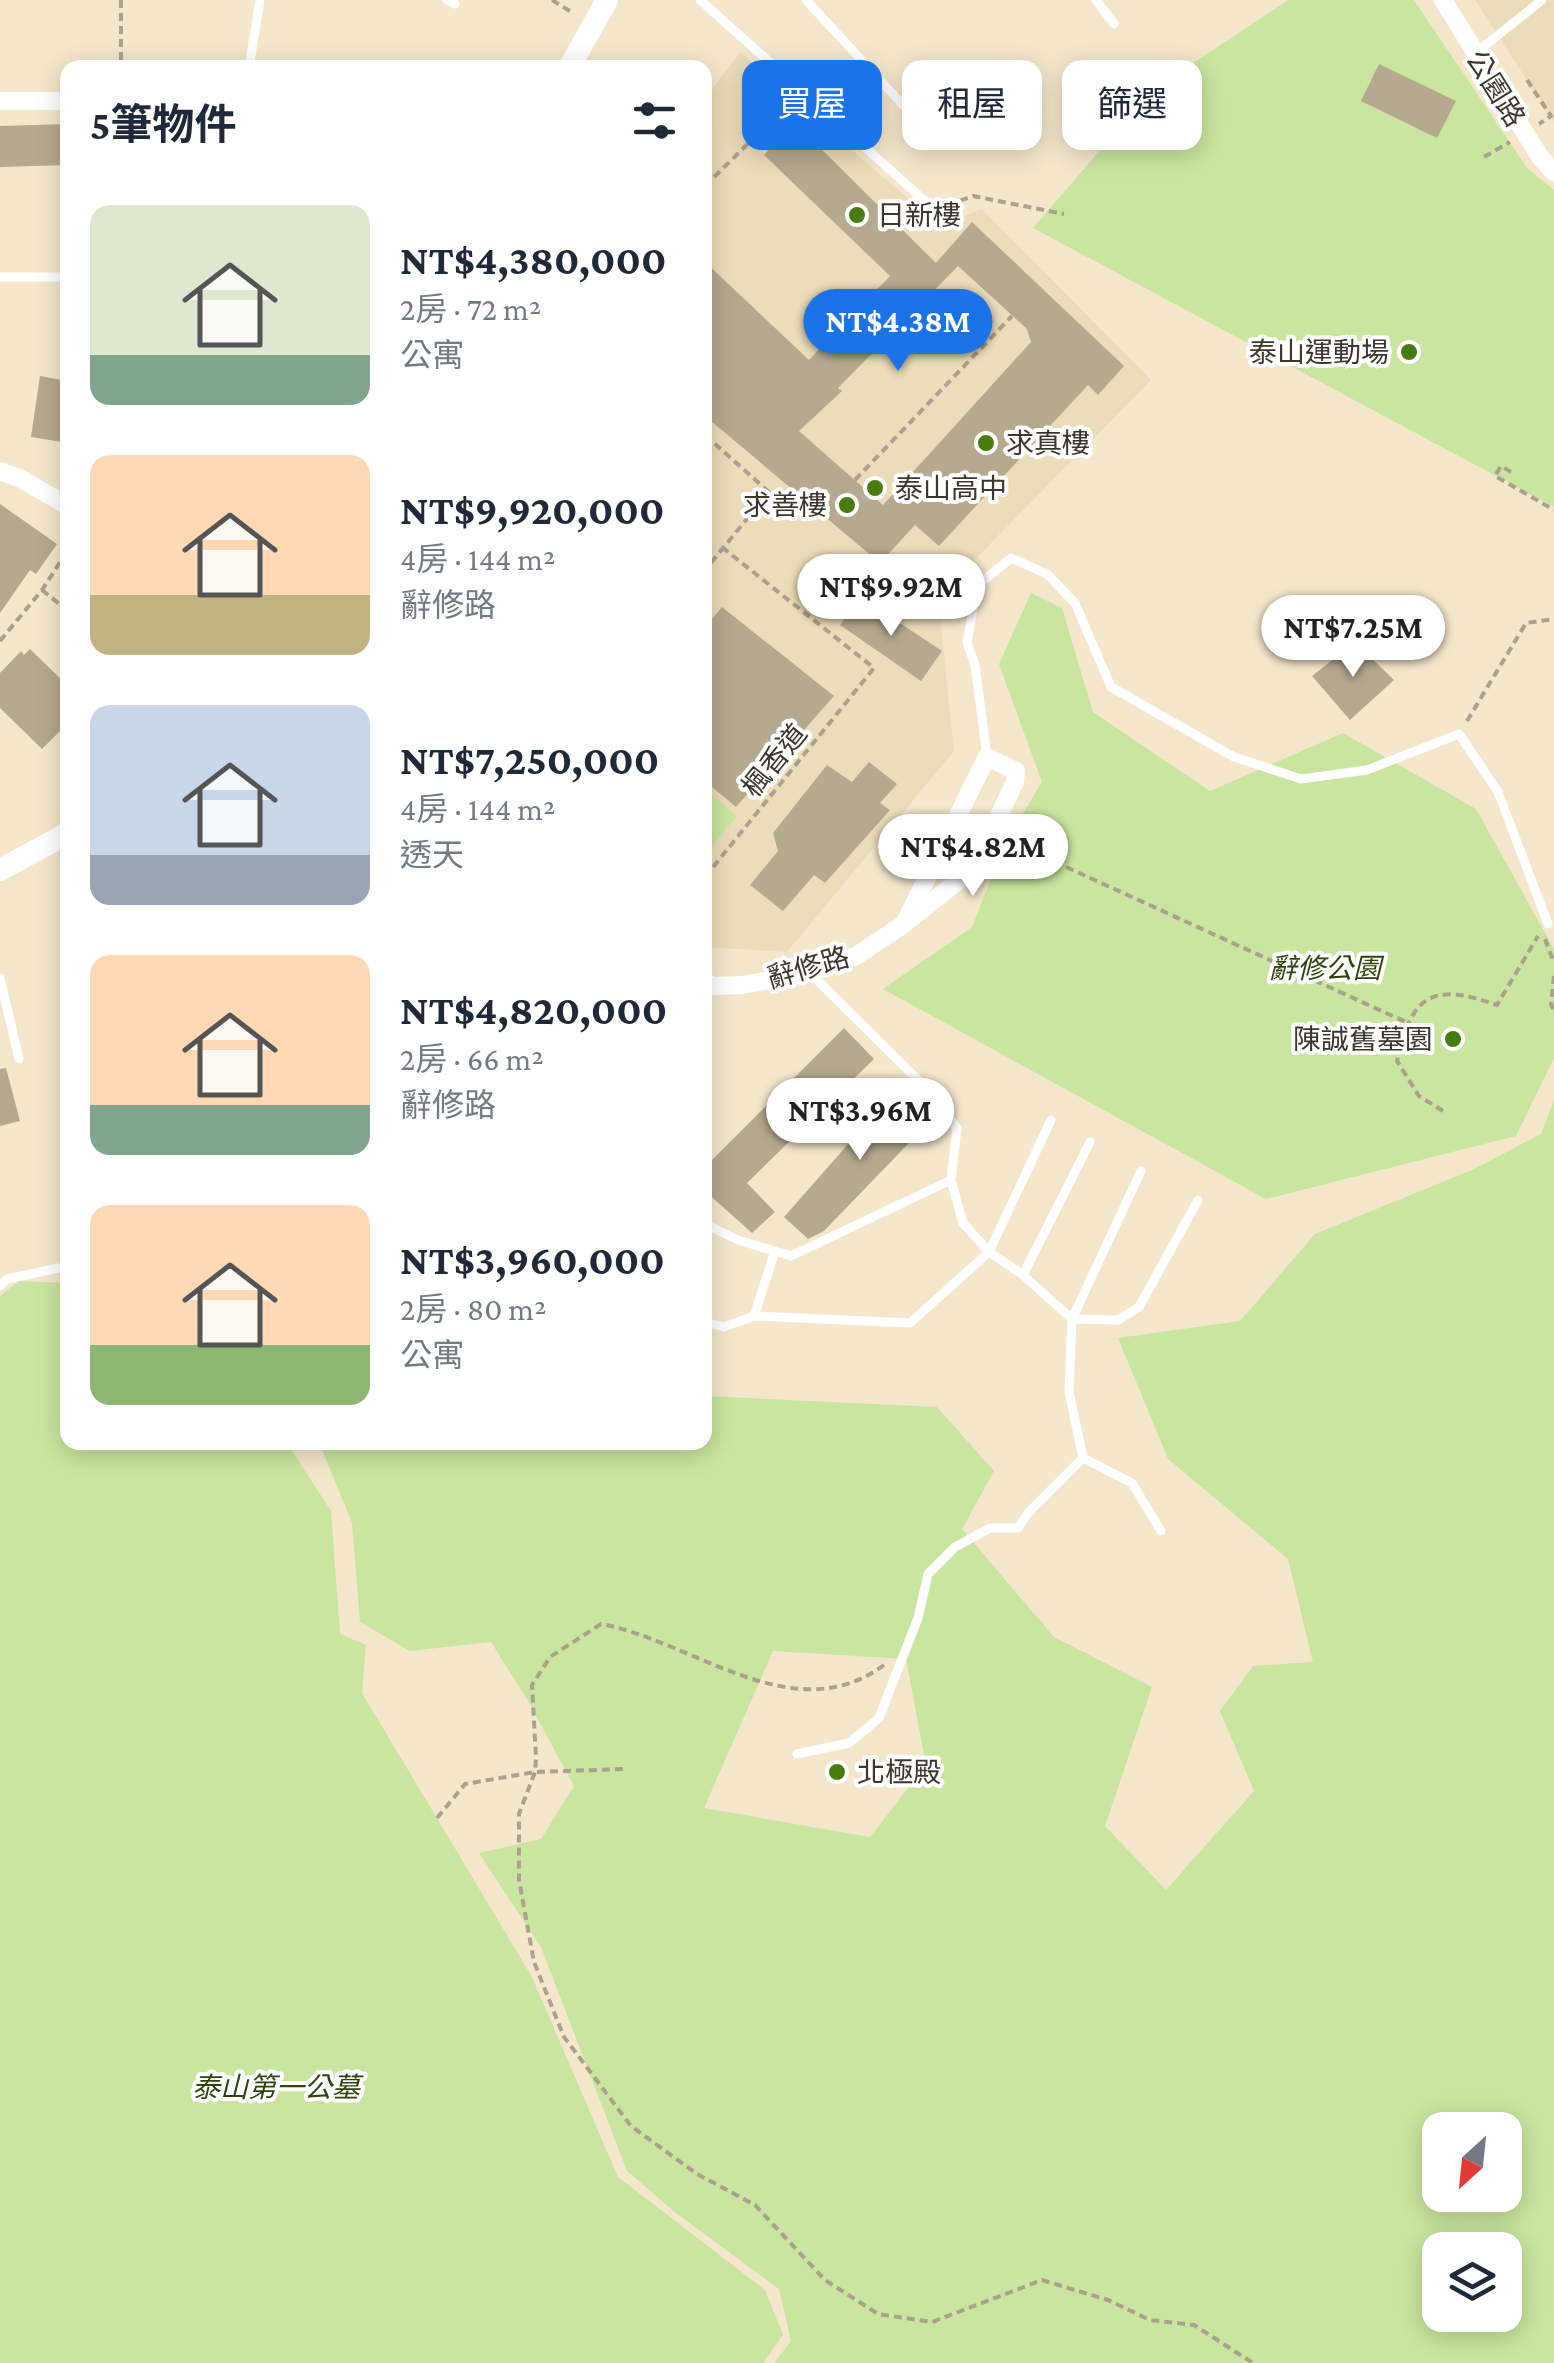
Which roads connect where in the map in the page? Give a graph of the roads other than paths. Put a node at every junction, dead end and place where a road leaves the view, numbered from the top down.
1 (260, 0) edge
2 (606, 0) edge
3 (700, 0) edge
4 (806, 0) edge
5 (1096, 0) edge
6 (1443, 0) edge
7 (1542, 0) edge
8 (1114, 24) dead end
9 (1474, 54) junction
10 (250, 60) edge
11 (573, 60) edge
12 (0, 101) edge
13 (60, 101) edge
14 (902, 105) edge
15 (1554, 172) edge
16 (934, 209) road end
17 (0, 277) edge
18 (60, 278) edge
19 (0, 472) edge
20 (60, 502) edge
21 (987, 756) junction
22 (60, 837) edge
23 (0, 870) edge
24 (904, 924) junction
25 (1545, 927) road end
26 (810, 973) junction
27 (0, 978) edge
28 (712, 986) edge
29 (19, 1059) dead end
30 (1052, 1120) dead end
31 (1090, 1142) dead end
32 (1142, 1171) dead end
33 (951, 1180) junction
34 (1198, 1200) dead end
35 (712, 1227) edge
36 (775, 1251) junction
37 (989, 1252) junction
38 (60, 1268) edge
39 (1023, 1275) junction
40 (0, 1286) edge
41 (754, 1316) junction
42 (1072, 1319) junction
43 (712, 1323) edge
44 (1083, 1458) junction
45 (1161, 1530) dead end
46 (797, 1754) dead end

1 - 10 lane
2 - 11 main road
3 - 16 lane
4 - 14 lane
5 - 8 lane
6 - 9 street, 公園路
7 - 9 lane
9 - 15 street, 公園路
12 - 13 street
17 - 18 lane
19 - 20 street
21 - 24 street
21 - 24 street, 辭修路
21 - 25 lane
22 - 23 main road
24 - 26 street, 辭修路
26 - 28 street, 辭修路
26 - 33 lane
27 - 29 lane
30 - 37 lane
31 - 39 lane
32 - 42 lane
33 - 36 lane
33 - 37 lane
34 - 42 lane
35 - 36 lane
36 - 41 lane
37 - 39 lane
37 - 41 lane
38 - 40 lane
39 - 42 lane
41 - 43 lane
42 - 44 lane
44 - 45 lane
44 - 46 lane

